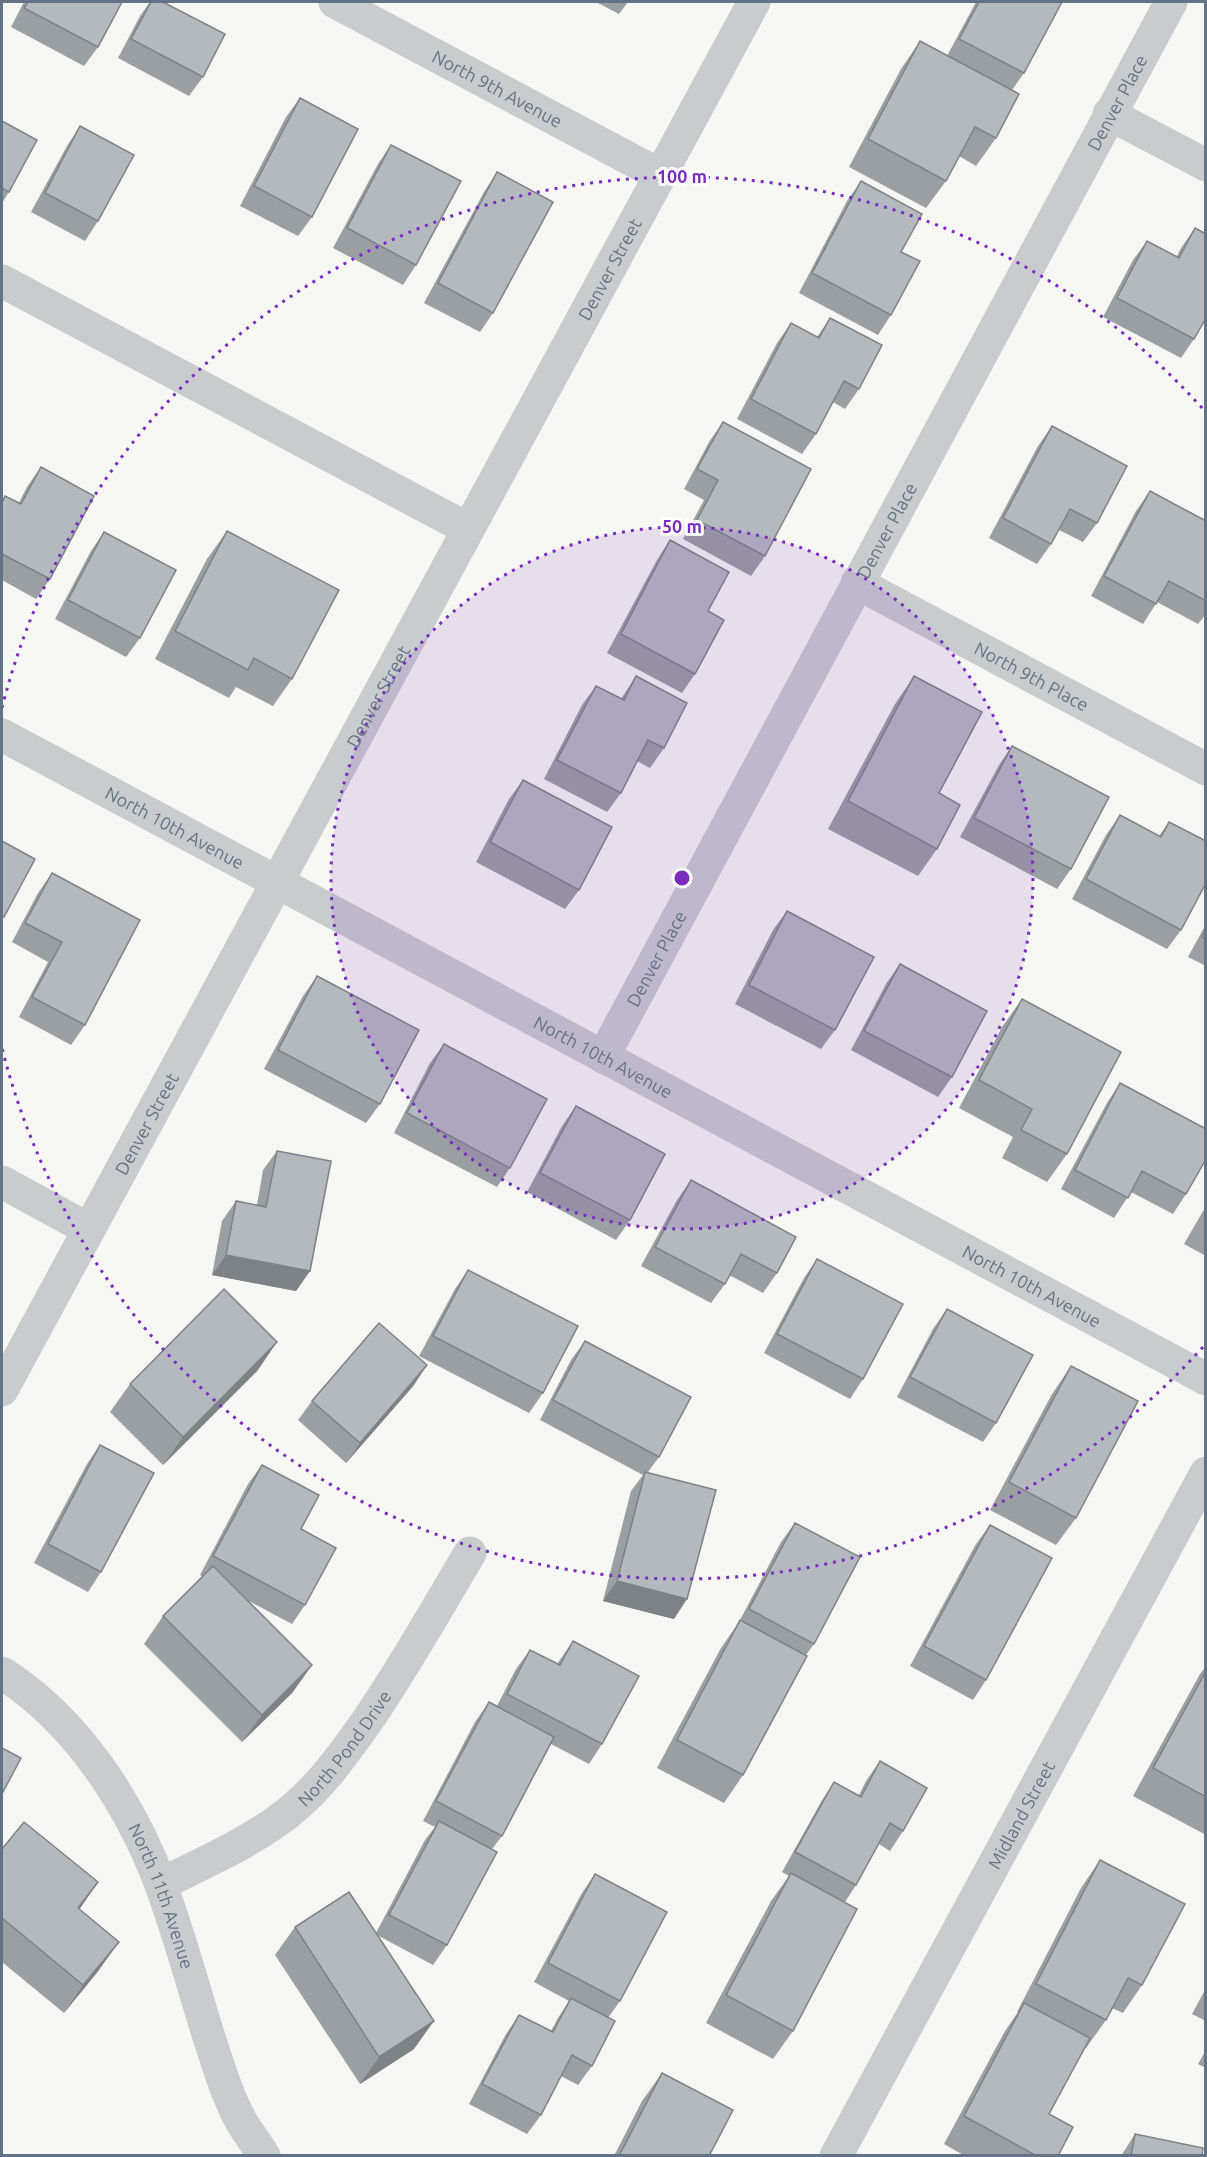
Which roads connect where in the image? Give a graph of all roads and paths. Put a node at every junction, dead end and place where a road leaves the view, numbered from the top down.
1 (335, 2) edge
2 (754, 2) edge
3 (1171, 2) edge
4 (1109, 114) junction
5 (1206, 165) edge
6 (660, 175) junction
7 (2, 281) edge
8 (468, 529) junction
9 (857, 583) junction
10 (2, 735) edge
11 (1206, 769) edge
12 (277, 881) junction
13 (603, 1057) junction
14 (2, 1182) edge
15 (88, 1229) junction
16 (1206, 1379) edge
17 (2, 1389) edge
18 (1206, 1473) edge
19 (470, 1553) dead end
20 (2, 1673) edge
21 (160, 1884) junction
22 (264, 2156) edge
23 (836, 2156) edge

1 - 6 street, North 9th Avenue
2 - 6 street, Denver Street
3 - 4 street, Denver Place
4 - 5 street
4 - 9 street, Denver Place
6 - 8 street, Denver Street
7 - 8 street
8 - 12 street, Denver Street
9 - 11 street, North 9th Place
9 - 13 street, Denver Place
10 - 12 street, North 10th Avenue
12 - 13 street, North 10th Avenue
12 - 15 street, Denver Street
13 - 16 street, North 10th Avenue
14 - 15 street
15 - 17 street, Denver Street
18 - 23 street, Midland Street
19 - 21 street, North Pond Drive
20 - 21 street, North 11th Avenue
21 - 22 street, North 11th Avenue

